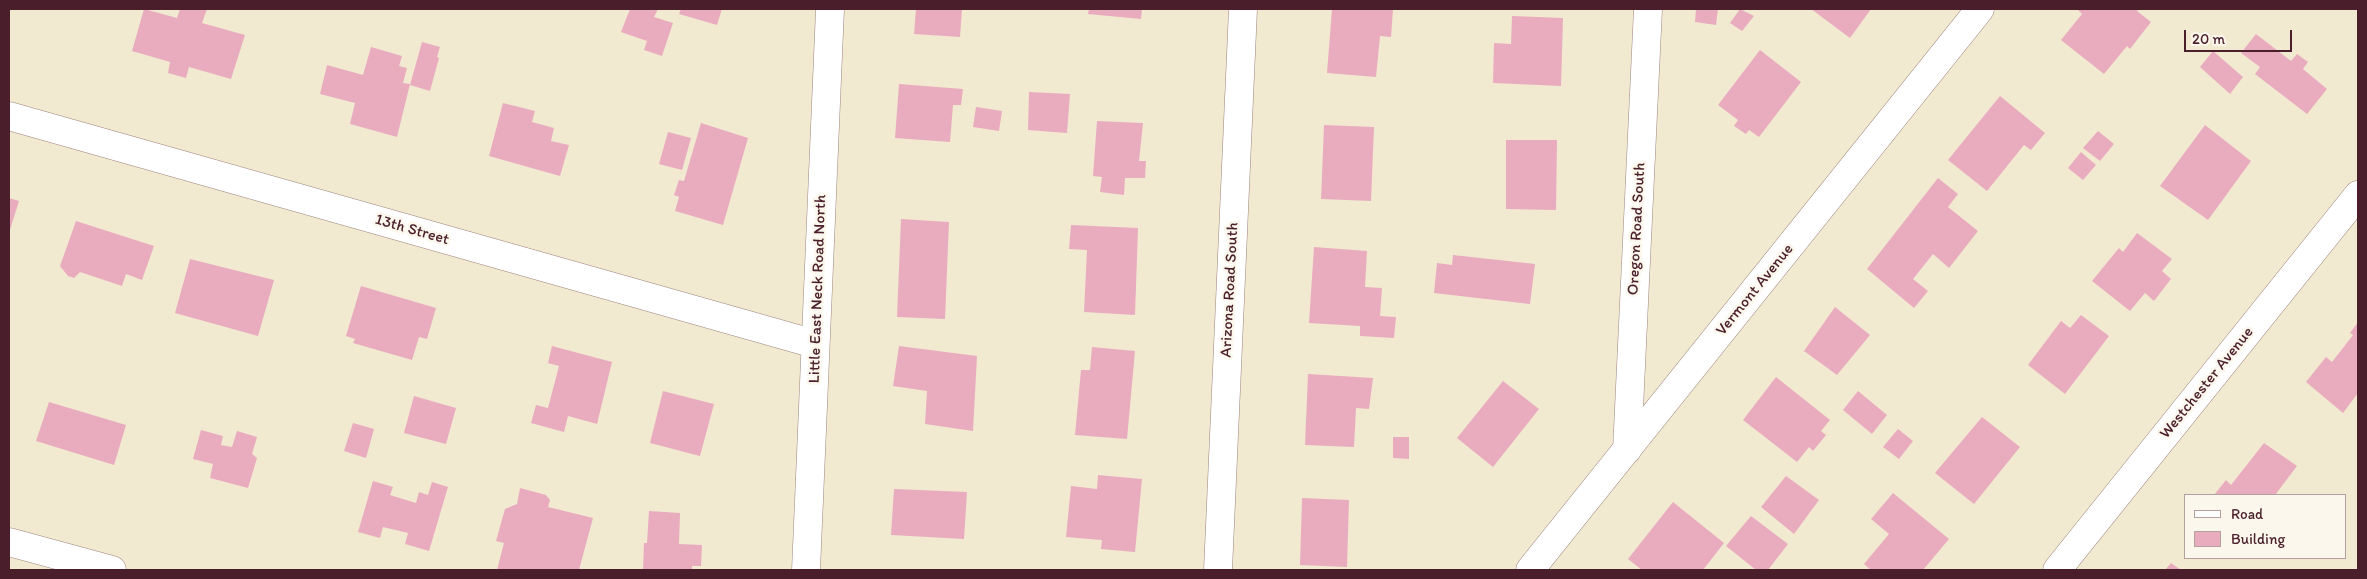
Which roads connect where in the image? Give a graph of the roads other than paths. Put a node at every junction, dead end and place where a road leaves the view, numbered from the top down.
1 (830, 9) edge
2 (1243, 9) edge
3 (1648, 9) edge
4 (1980, 9) edge
5 (9, 116) edge
6 (2358, 195) edge
7 (815, 344) junction
8 (1627, 450) junction
9 (9, 542) edge
10 (112, 570) edge
11 (806, 570) edge
12 (1218, 570) edge
13 (1530, 570) edge
14 (2056, 570) edge

1 - 7 street, Little East Neck Road North
2 - 12 street, Arizona Road South
3 - 8 street, Oregon Road South
4 - 8 street, Vermont Avenue
5 - 7 street, 13th Street
6 - 14 street, Westchester Avenue
7 - 11 street, Little East Neck Road North
8 - 13 street, Vermont Avenue
9 - 10 street

